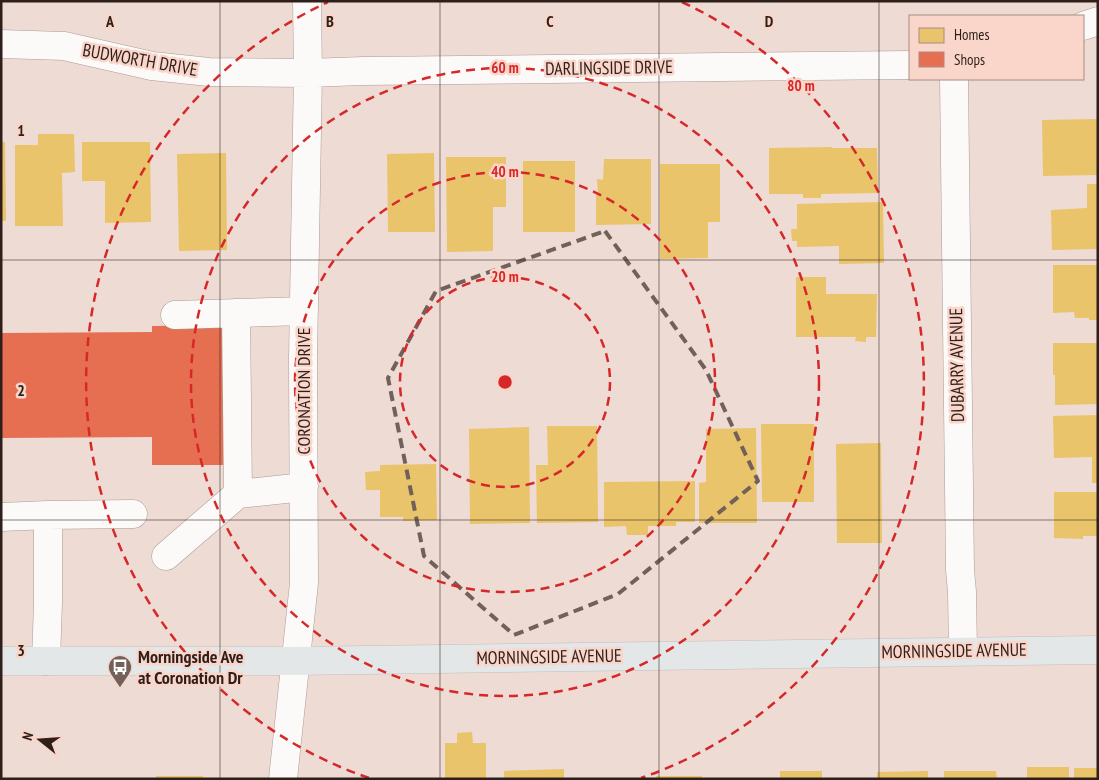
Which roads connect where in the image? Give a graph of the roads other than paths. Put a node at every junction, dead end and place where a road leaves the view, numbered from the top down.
1 (307, 1) edge
2 (1098, 21) edge
3 (1084, 26) edge
4 (1, 44) edge
5 (909, 65) edge
6 (308, 73) junction
7 (954, 80) edge
8 (304, 311) junction
9 (236, 313) junction
10 (175, 315) dead end
11 (304, 487) junction
12 (238, 494) junction
13 (133, 514) dead end
14 (48, 515) junction
15 (1, 517) edge
16 (166, 556) dead end
17 (1098, 650) edge
18 (964, 651) junction
19 (1, 661) edge
20 (46, 661) junction
21 (294, 661) junction
22 (283, 779) edge

1 - 6 street, CORONATION DRIVE
2 - 3 street
4 - 6 street, BUDWORTH DRIVE
5 - 6 street, DARLINGSIDE DRIVE
6 - 8 street, CORONATION DRIVE
7 - 18 street, DUBARRY AVENUE
8 - 9 street
8 - 11 street, CORONATION DRIVE
9 - 10 street
9 - 12 street
11 - 12 street
11 - 21 street, CORONATION DRIVE
12 - 16 street
13 - 14 street
14 - 15 street
14 - 20 street
17 - 18 main road, MORNINGSIDE AVENUE
18 - 21 main road, MORNINGSIDE AVENUE
19 - 20 main road, MORNINGSIDE AVENUE
20 - 21 main road, MORNINGSIDE AVENUE
21 - 22 street, CORONATION DRIVE

